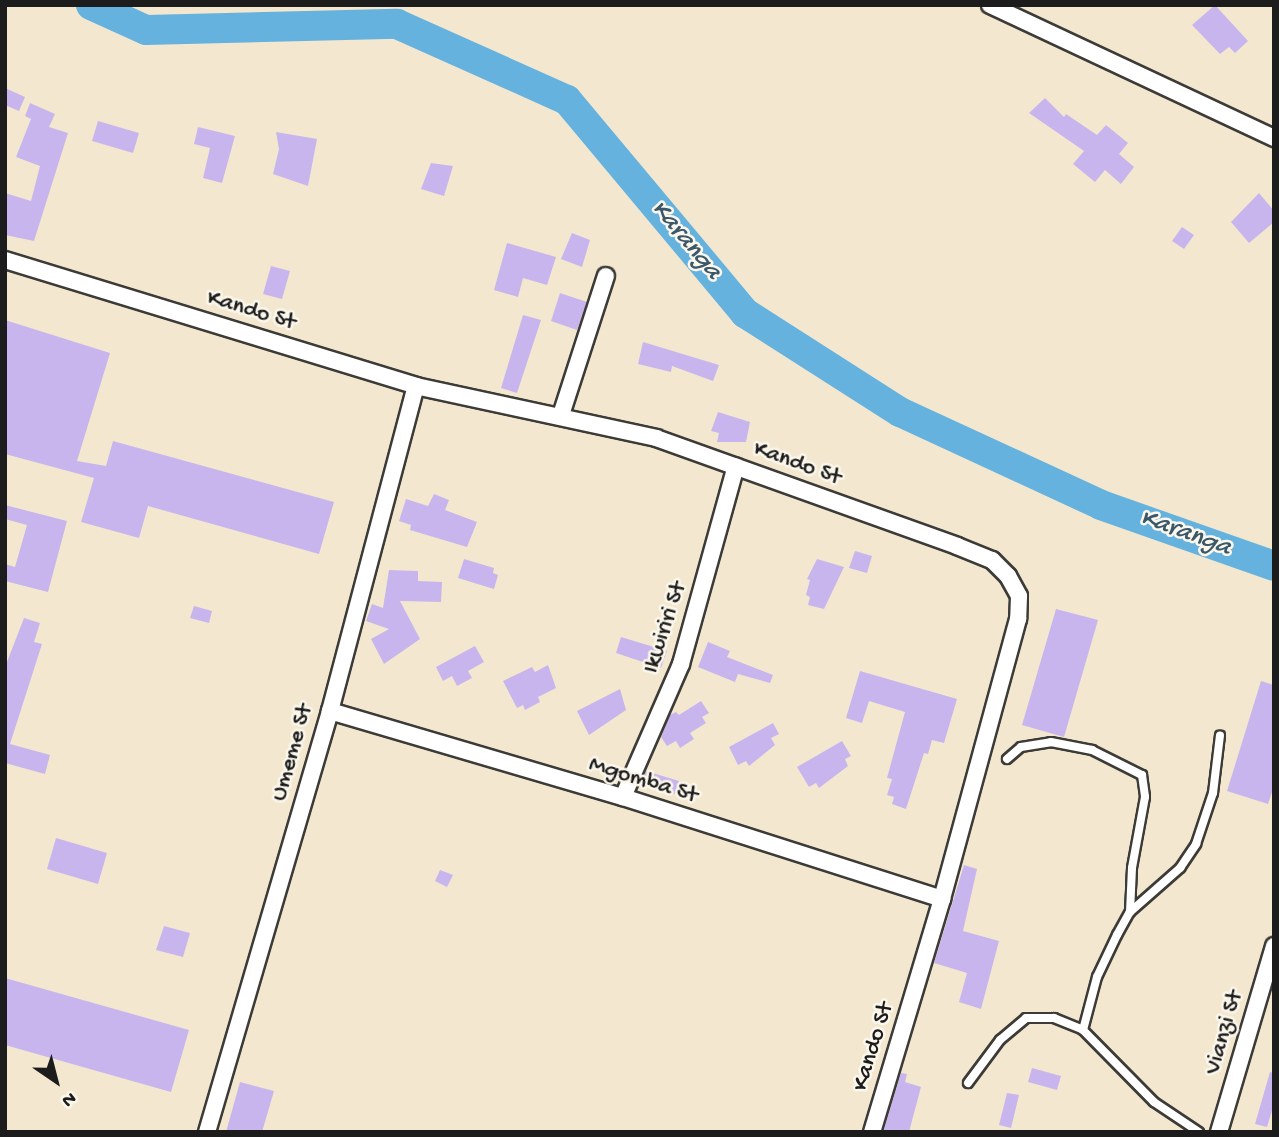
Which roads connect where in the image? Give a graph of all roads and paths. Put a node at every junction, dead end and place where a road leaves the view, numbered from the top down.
1 (990, 5) edge
2 (1274, 138) edge
3 (5, 260) edge
4 (606, 276) dead end
5 (416, 386) junction
6 (561, 415) junction
7 (736, 467) junction
8 (330, 711) junction
9 (1220, 735) dead end
10 (1007, 759) dead end
11 (623, 797) junction
12 (942, 899) junction
13 (1130, 912) junction
14 (1274, 946) edge
15 (1083, 1030) junction
16 (968, 1083) dead end
17 (206, 1132) edge
18 (872, 1132) edge
19 (1199, 1132) edge
20 (1219, 1132) edge

1 - 2 street
3 - 5 street, Kando St
4 - 6 street
5 - 6 street, Kando St
5 - 8 street, Umeme St
6 - 7 street, Kando St
7 - 11 street, Ikwiriri St
7 - 12 street, Kando St
8 - 11 street, Mgomba St
8 - 17 street, Umeme St
9 - 13 lane
10 - 13 lane
11 - 12 street, Mgomba St
12 - 18 street, Kando St
13 - 15 lane
14 - 20 street, Vianzi St
15 - 16 lane
15 - 19 lane

